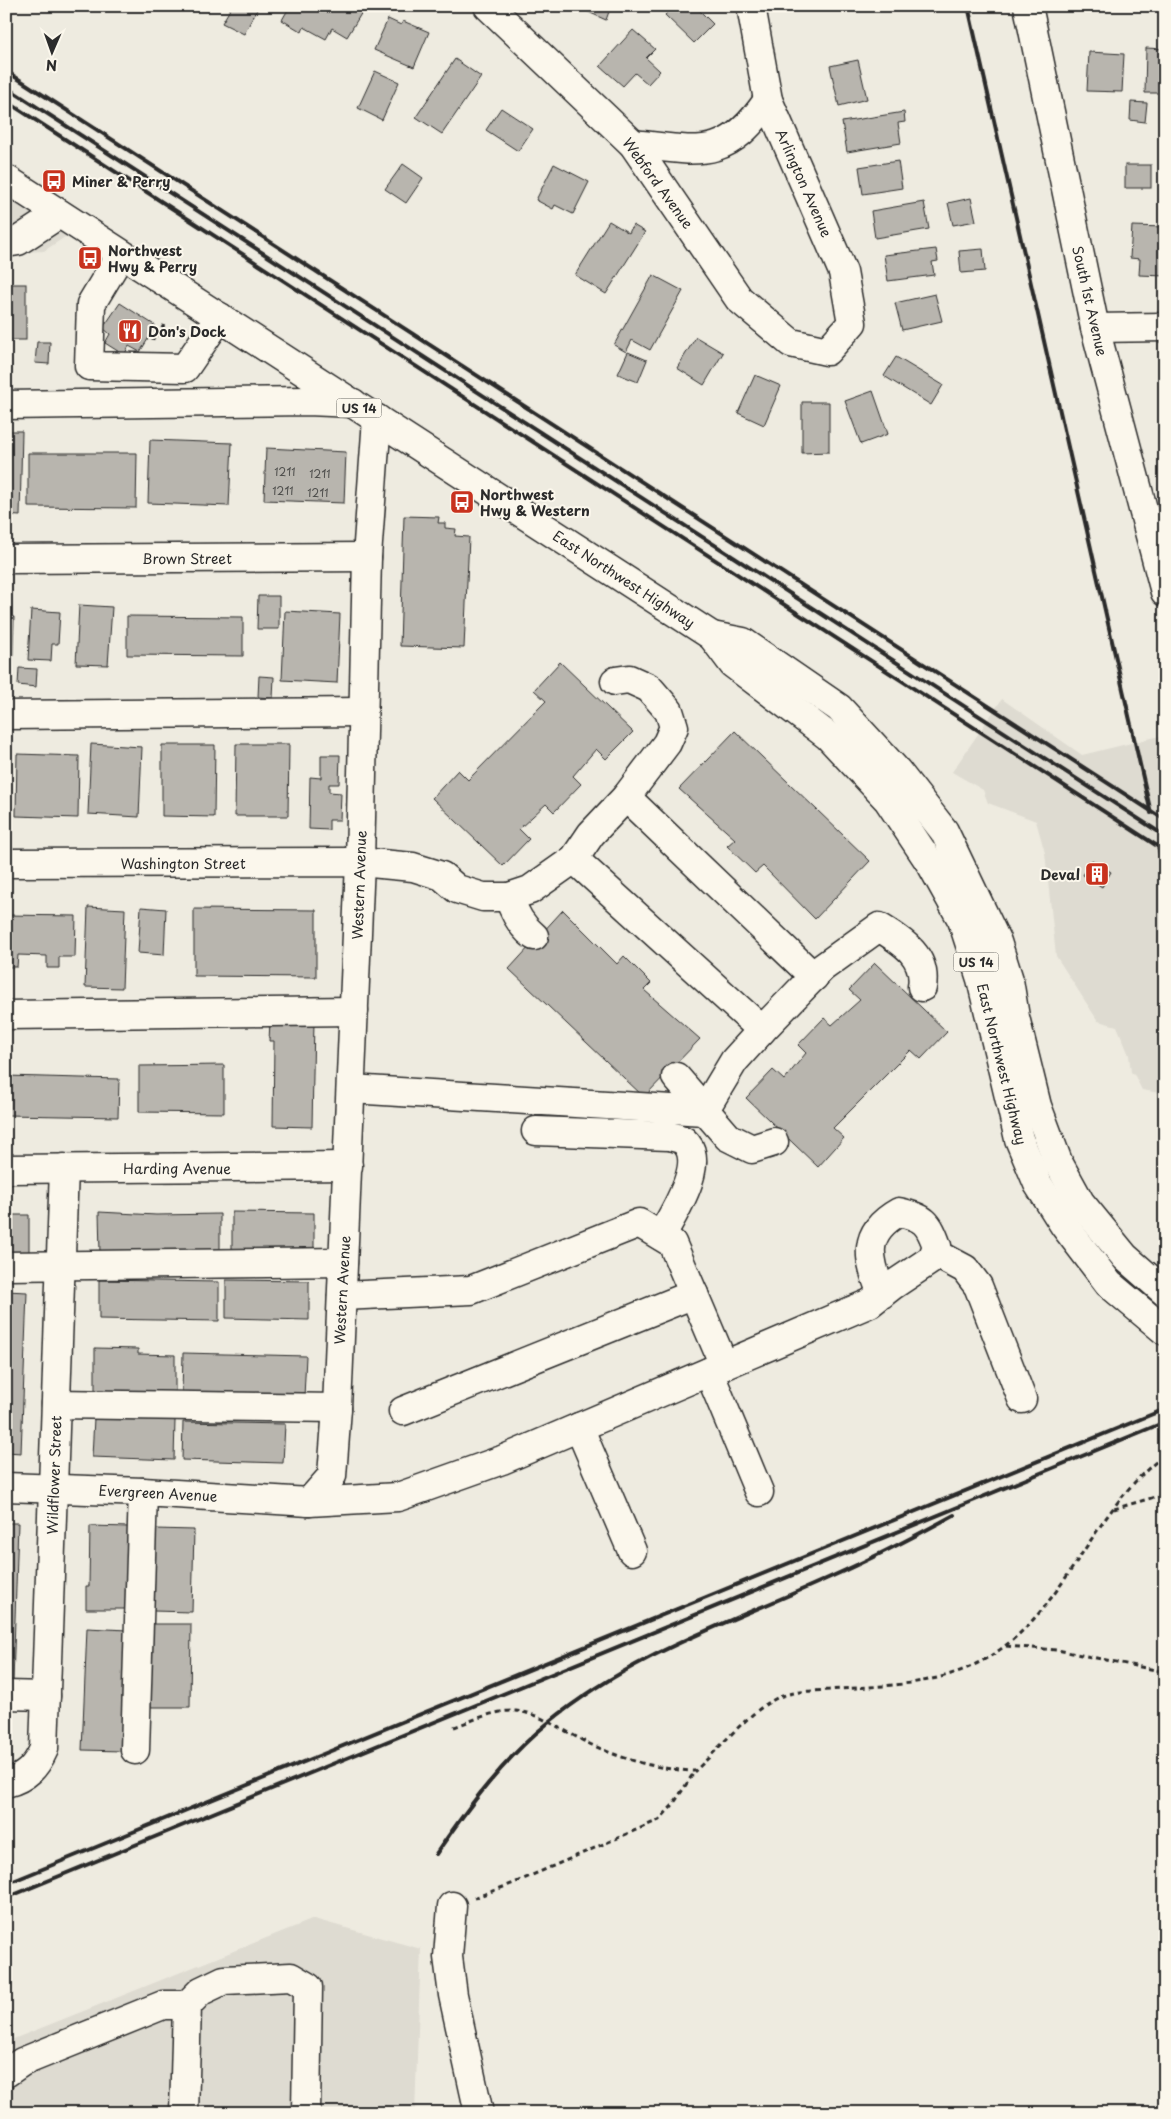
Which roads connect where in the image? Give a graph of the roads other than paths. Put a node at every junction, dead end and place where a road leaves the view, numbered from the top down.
1 (488, 6) edge
2 (751, 6) edge
3 (1028, 6) edge
4 (768, 100) junction
5 (633, 144) junction
6 (6, 179) edge
7 (59, 214) junction
8 (6, 243) edge
9 (121, 254) junction
10 (220, 317) junction
11 (1165, 327) edge
12 (1095, 328) junction
13 (827, 351) joint
14 (353, 403) junction
15 (6, 405) edge
16 (377, 419) junction
17 (367, 558) junction
18 (6, 559) edge
19 (1165, 592) edge
20 (712, 636) junction
21 (615, 681) dead end
22 (364, 712) junction
23 (6, 715) edge
24 (626, 797) junction
25 (574, 859) junction
26 (360, 862) junction
27 (6, 864) edge
28 (509, 897) junction
29 (534, 936) dead end
30 (814, 977) junction
31 (922, 987) dead end
32 (354, 1011) junction
33 (6, 1015) edge
34 (762, 1030) junction
35 (676, 1077) dead end
36 (351, 1089) junction
37 (704, 1111) junction
38 (536, 1131) dead end
39 (774, 1142) dead end
40 (348, 1166) junction
41 (64, 1168) junction
42 (6, 1169) edge
43 (661, 1236) junction
44 (935, 1253) junction
45 (344, 1262) junction
46 (6, 1266) edge
47 (61, 1266) junction
48 (1165, 1292) edge
49 (694, 1294) junction
50 (882, 1294) junction
51 (342, 1296) junction
52 (1165, 1331) edge
53 (717, 1369) junction
54 (1022, 1399) dead end
55 (56, 1404) junction
56 (337, 1408) junction
57 (403, 1411) dead end
58 (578, 1427) junction
59 (6, 1487) edge
60 (53, 1489) junction
61 (143, 1492) junction
62 (759, 1492) dead end
63 (309, 1502) junction
64 (632, 1551) dead end
65 (6, 1695) edge
66 (46, 1696) junction
67 (135, 1750) dead end
68 (16, 1779) edge
69 (452, 1906) road end
70 (187, 2005) junction
71 (6, 2073) edge
72 (184, 2113) edge
73 (306, 2113) edge
74 (479, 2113) edge

1 - 5 street, Webford Avenue
2 - 4 street, Arlington Avenue
3 - 12 street, South 1st Avenue
4 - 5 street
4 - 13 street, Arlington Avenue
5 - 13 street, Webford Avenue
6 - 7 street, East Northwest Highway / US 14
7 - 8 street
7 - 9 street, East Northwest Highway / US 14
9 - 10 street, East Northwest Highway / US 14
9 - 10 street
10 - 14 street, East Northwest Highway / US 14
11 - 12 street
12 - 19 street, South 1st Avenue
14 - 15 street
14 - 16 street, East Northwest Highway / US 14
16 - 17 street, Western Avenue
16 - 20 street, East Northwest Highway / US 14
17 - 18 street, Brown Street
17 - 22 street, Western Avenue
20 - 48 street, East Northwest Highway / US 14
20 - 52 street, East Northwest Highway / US 14
21 - 24 street
22 - 23 street
22 - 26 street, Western Avenue
24 - 25 street
24 - 30 street
25 - 28 street, Washington Street
25 - 34 street
26 - 27 street, Washington Street
26 - 28 street, Washington Street
26 - 32 street, Western Avenue
28 - 29 street
30 - 31 street
30 - 34 street
32 - 33 street
32 - 36 street, Western Avenue
34 - 37 street
35 - 37 street
36 - 37 street
36 - 40 street, Western Avenue
37 - 39 street
38 - 43 street
40 - 41 street, Harding Avenue
40 - 45 street, Western Avenue
41 - 42 street, Harding Avenue
41 - 47 street, Wildflower Street
43 - 49 street
43 - 51 street
44 - 50 street
44 - 50 street
44 - 54 street
45 - 47 street
45 - 51 street, Western Avenue
46 - 47 street
47 - 55 street, Wildflower Street
49 - 53 street
49 - 57 street
50 - 53 street, Evergreen Avenue
51 - 56 street, Western Avenue
53 - 58 street, Evergreen Avenue
53 - 62 street
55 - 56 street
55 - 60 street, Wildflower Street
56 - 63 street, Western Avenue
58 - 63 street, Evergreen Avenue
58 - 64 street
59 - 60 street, Evergreen Avenue
60 - 61 street, Evergreen Avenue
60 - 66 street, Wildflower Street
61 - 63 street, Evergreen Avenue
61 - 67 street
65 - 66 street
66 - 68 street, Wildflower Street
69 - 74 street
70 - 71 street
70 - 72 street
70 - 73 street

